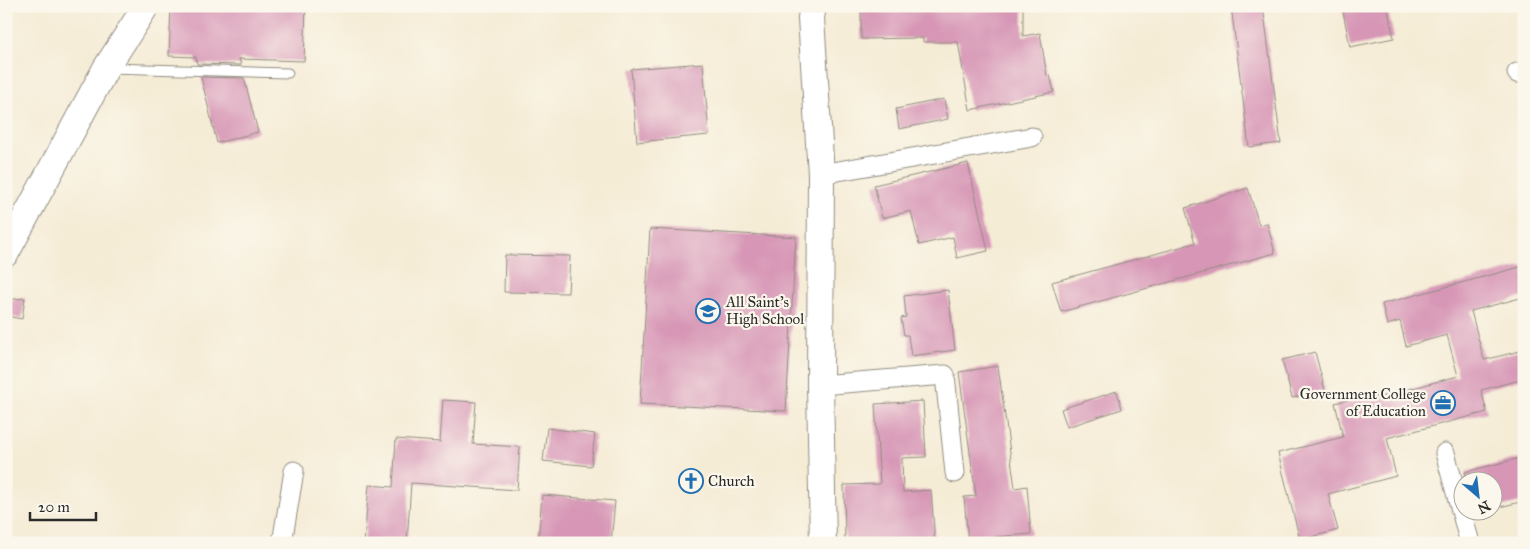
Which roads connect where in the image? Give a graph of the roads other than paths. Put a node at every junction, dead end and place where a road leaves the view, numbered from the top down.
1 (146, 6) edge
2 (813, 6) edge
3 (106, 68) junction
4 (288, 73) dead end
5 (1032, 137) dead end
6 (821, 174) junction
7 (6, 253) edge
8 (820, 385) junction
9 (1445, 453) dead end
10 (294, 471) dead end
11 (955, 473) dead end
12 (282, 543) edge
13 (823, 543) edge
14 (1470, 543) edge

1 - 3 street
2 - 6 street
3 - 4 lane
3 - 7 street
5 - 6 street
6 - 8 street
8 - 11 street
8 - 13 street
9 - 14 street
10 - 12 street

